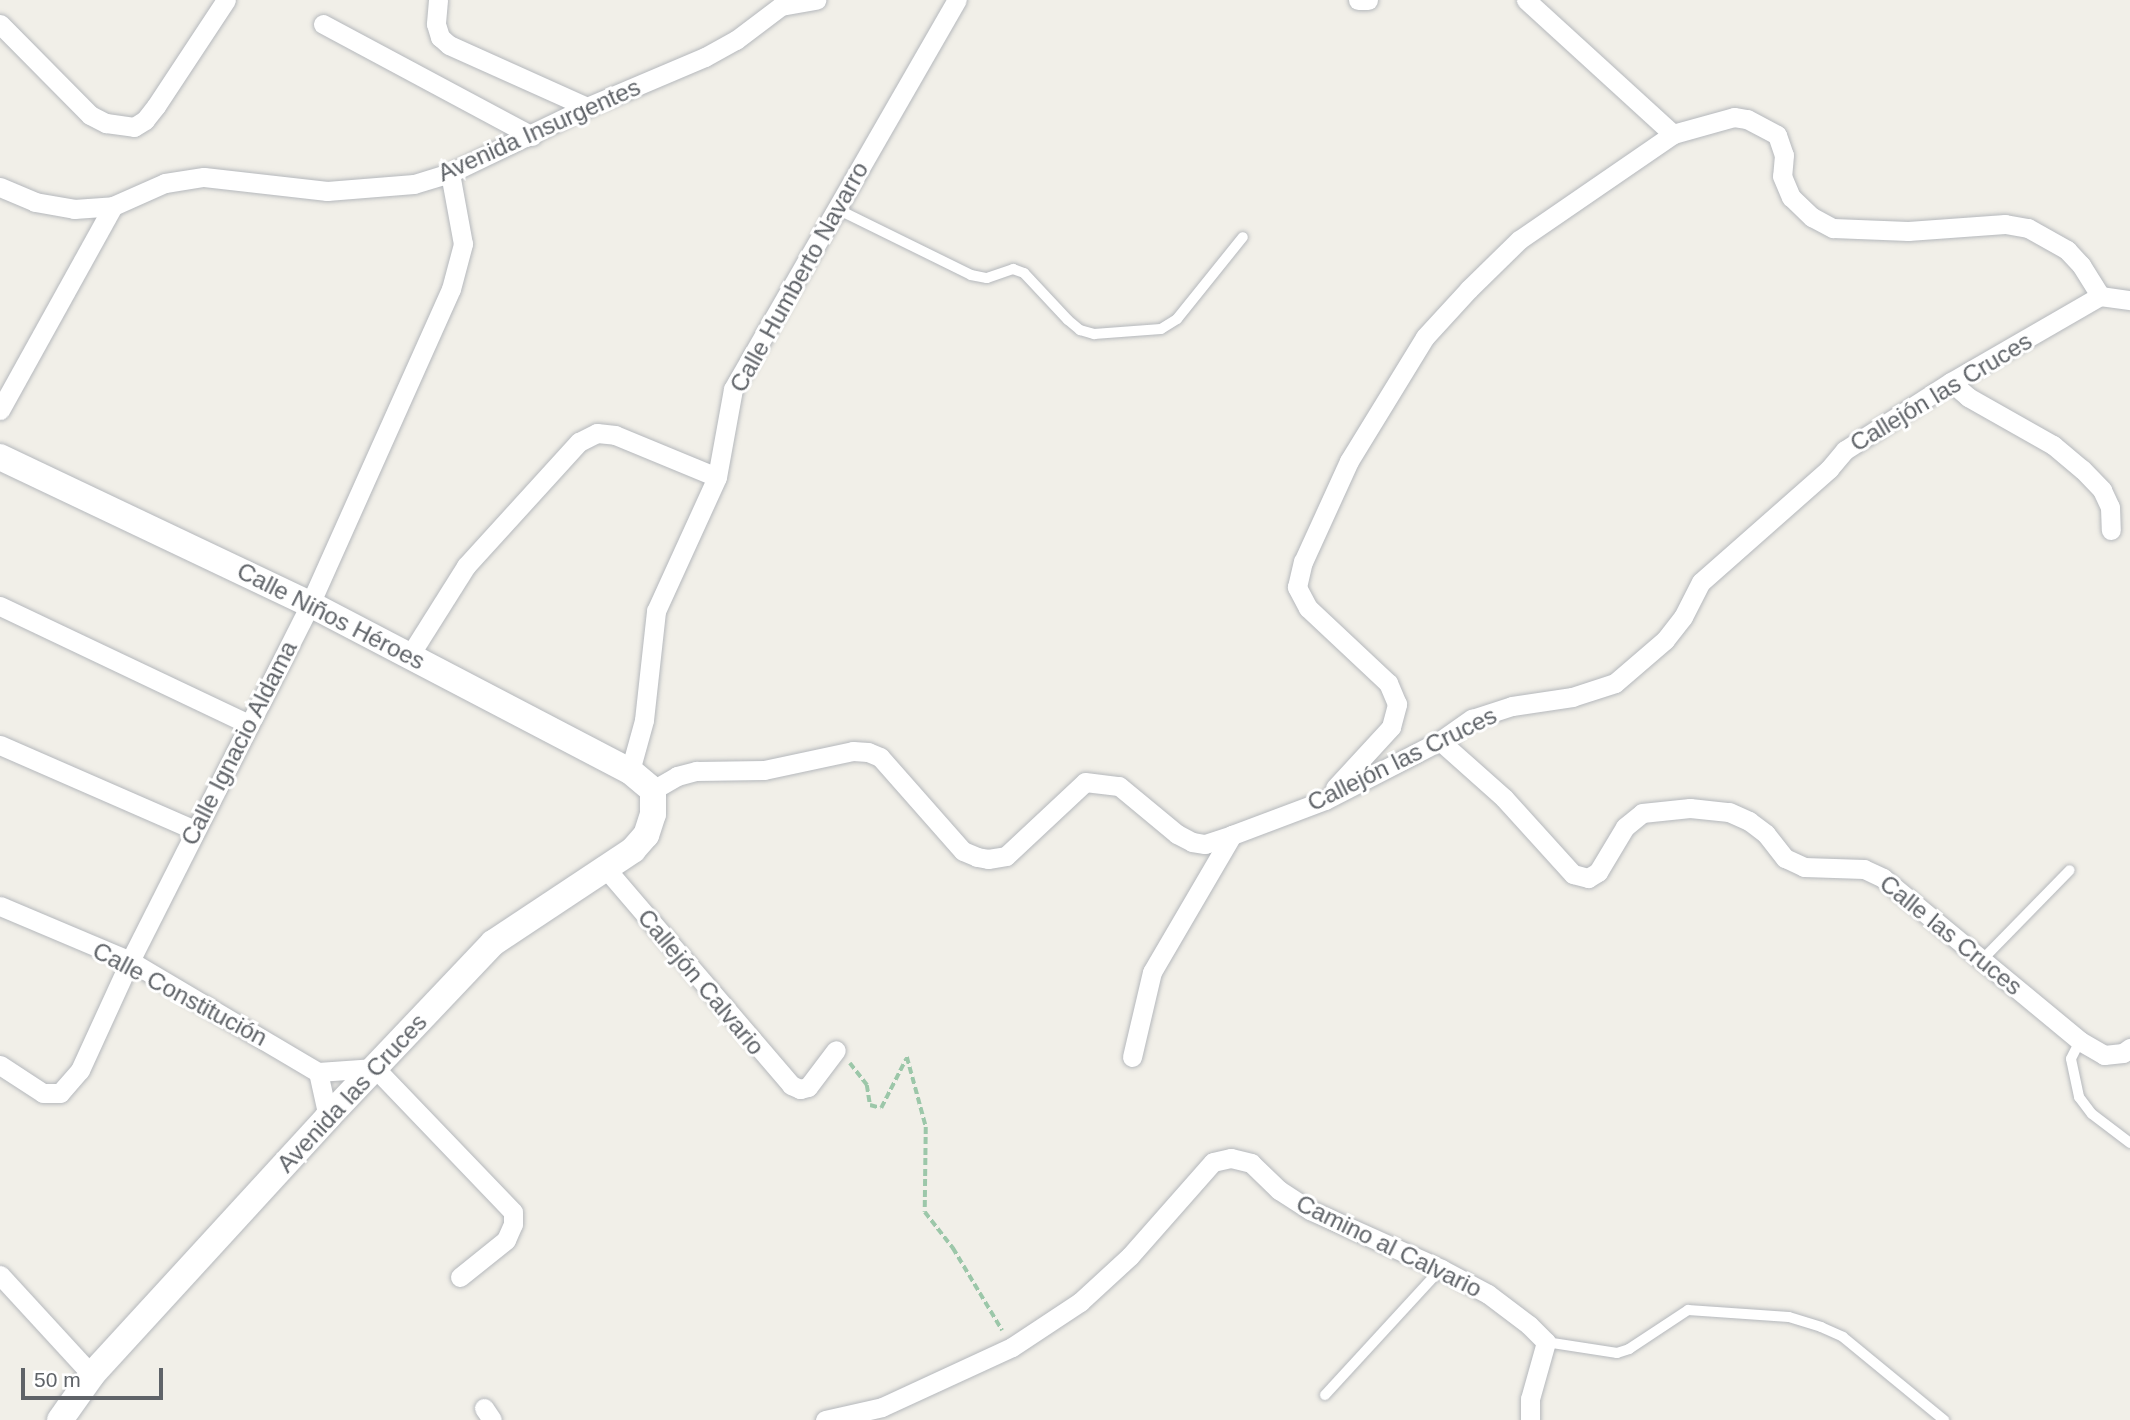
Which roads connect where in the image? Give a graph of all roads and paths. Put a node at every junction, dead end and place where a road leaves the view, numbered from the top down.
1 (226, 0) edge
2 (438, 0) edge
3 (816, 0) edge
4 (957, 0) edge
5 (1358, 0) edge
6 (1368, 0) edge
7 (1526, 0) edge
8 (782, 3) edge
9 (0, 24) edge
10 (323, 24) dead end
11 (587, 107) junction
12 (1673, 134) junction
13 (532, 136) junction
14 (450, 173) junction
15 (0, 187) edge
16 (113, 206) junction
17 (837, 209) junction
18 (1243, 237) dead end
19 (2100, 296) junction
20 (2130, 300) edge
21 (1951, 382) junction
22 (0, 410) edge
23 (0, 457) edge
24 (717, 477) junction
25 (2111, 530) dead end
26 (310, 604) junction
27 (0, 606) edge
28 (410, 655) junction
29 (248, 724) junction
30 (1440, 741) junction
31 (0, 745) edge
32 (630, 771) junction
33 (653, 790) junction
34 (1325, 800) junction
35 (195, 830) junction
36 (1231, 835) junction
37 (607, 870) junction
38 (2070, 870) dead end
39 (0, 906) edge
40 (1983, 959) junction
41 (130, 961) junction
42 (2080, 1041) junction
43 (2130, 1048) edge
44 (836, 1050) joint
45 (1132, 1057) dead end
46 (0, 1065) edge
47 (375, 1069) junction
48 (318, 1072) junction
49 (328, 1117) junction
50 (2130, 1143) edge
51 (1441, 1269) junction
52 (0, 1275) edge
53 (460, 1277) dead end
54 (1546, 1342) junction
55 (1012, 1347) junction
56 (92, 1375) junction
57 (1325, 1395) dead end
58 (60, 1420) edge
59 (825, 1420) edge
60 (1530, 1420) edge
61 (1944, 1420) edge

1 - 9 street
2 - 11 street
3 - 8 street, Avenida Insurgentes
4 - 17 street, Calle Humberto Navarro
5 - 6 street
7 - 12 street
8 - 11 street, Avenida Insurgentes
10 - 13 street
11 - 13 street, Avenida Insurgentes
12 - 19 street
12 - 34 street
13 - 14 street, Avenida Insurgentes
14 - 16 street, Avenida Insurgentes
14 - 26 street, Calle Ignacio Aldama
15 - 16 street, Avenida Insurgentes
16 - 22 street
17 - 18 lane
17 - 24 street, Calle Humberto Navarro
19 - 20 street
19 - 21 street, Callejón las Cruces
21 - 25 street
21 - 30 street, Callejón las Cruces
23 - 26 street, Calle Niños Héroes
24 - 28 street
24 - 32 street, Calle Humberto Navarro
26 - 28 street, Calle Niños Héroes
26 - 29 street, Calle Ignacio Aldama
27 - 29 street
28 - 32 street, Calle Niños Héroes
29 - 35 street, Calle Ignacio Aldama
30 - 34 street, Callejón las Cruces
30 - 40 street, Calle las Cruces
31 - 35 street
32 - 33 street, Calle Niños Héroes
33 - 36 street, Callejón las Cruces
33 - 37 street, Avenida las Cruces
34 - 36 street, Callejón las Cruces
35 - 41 street, Calle Ignacio Aldama
36 - 45 street
37 - 44 street, Callejón Calvario
37 - 47 street, Avenida las Cruces
38 - 40 lane
39 - 41 street, Calle Constitución
40 - 42 street, Calle las Cruces
41 - 46 street, Calle Ignacio Aldama
41 - 48 street, Calle Constitución
42 - 43 street, Calle las Cruces
42 - 50 lane
44 - 55 path
47 - 48 street
47 - 49 street, Avenida las Cruces
47 - 53 street
48 - 49 street
49 - 56 street, Avenida las Cruces
51 - 54 street, Camino al Calvario
51 - 55 street, Camino al Calvario
51 - 57 lane
52 - 56 street
54 - 60 street
54 - 61 lane
55 - 59 street
56 - 58 street, Avenida las Cruces

